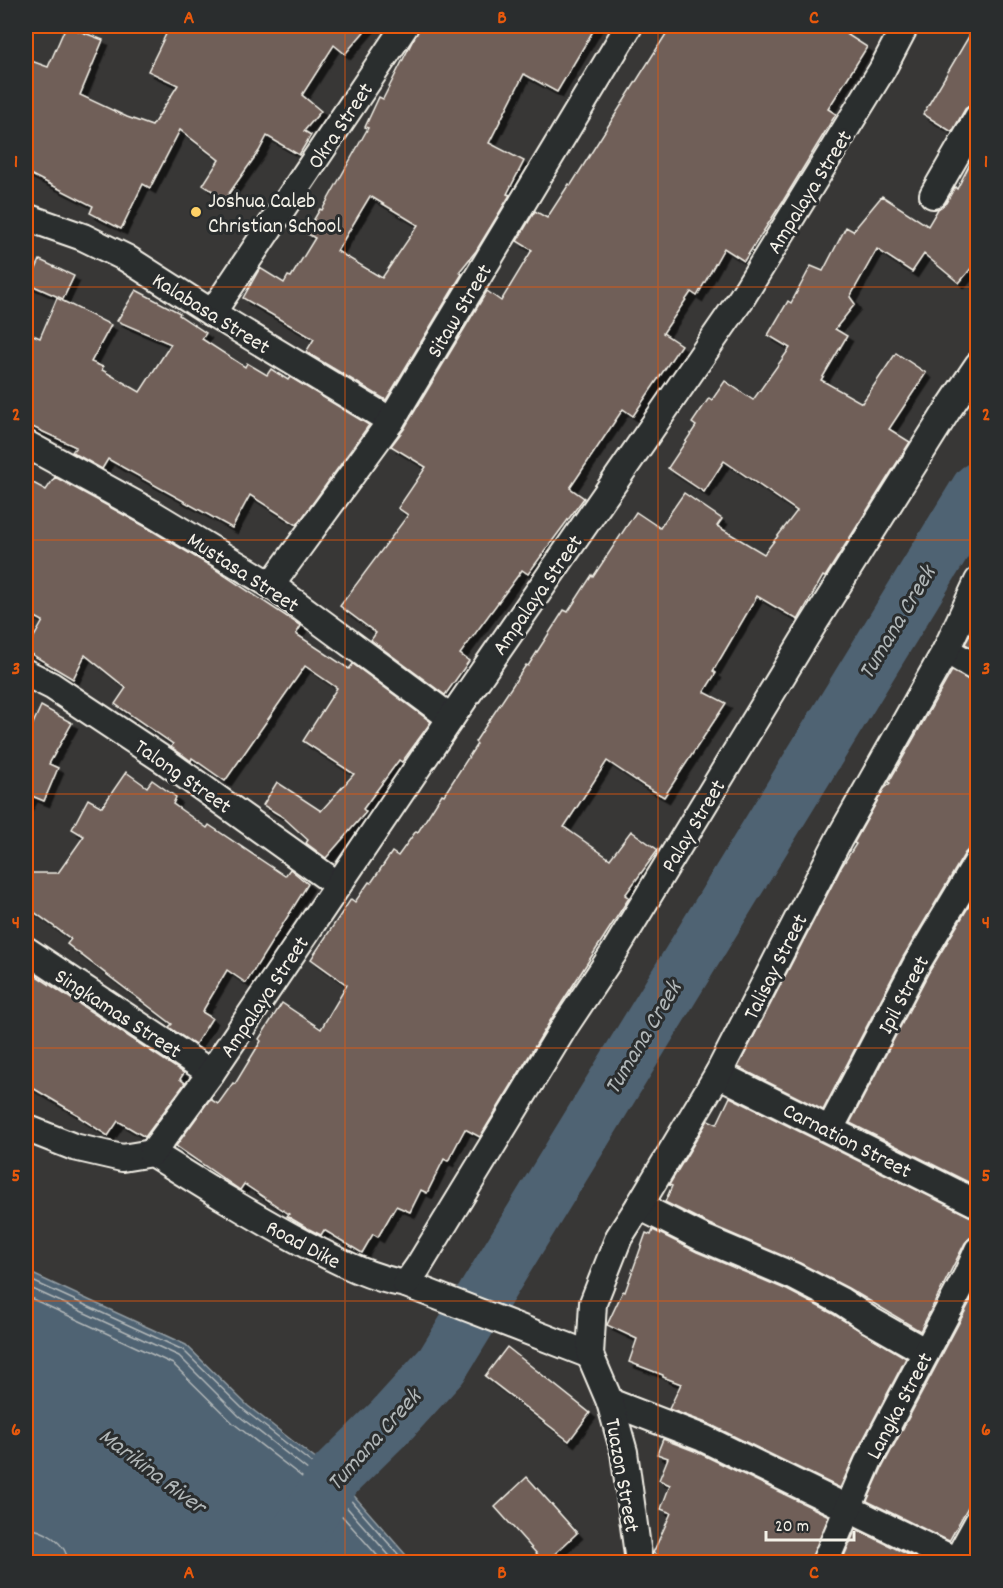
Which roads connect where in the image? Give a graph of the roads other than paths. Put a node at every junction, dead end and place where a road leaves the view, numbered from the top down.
1 (405, 26) edge
2 (629, 26) edge
3 (905, 26) edge
4 (978, 117) edge
5 (933, 195) dead end
6 (26, 217) edge
7 (212, 313) junction
8 (978, 365) edge
9 (391, 421) junction
10 (26, 444) edge
11 (978, 581) edge
12 (271, 585) junction
13 (946, 650) junction
14 (978, 669) edge
15 (26, 673) edge
16 (451, 718) junction
17 (978, 861) edge
18 (338, 885) junction
19 (26, 950) edge
20 (212, 1073) junction
21 (718, 1074) junction
22 (26, 1128) edge
23 (830, 1129) junction
24 (152, 1153) junction
25 (978, 1204) edge
26 (639, 1206) junction
27 (978, 1250) edge
28 (406, 1284) junction
29 (926, 1352) junction
30 (590, 1355) junction
31 (610, 1402) junction
32 (848, 1508) junction
33 (978, 1522) edge
34 (639, 1563) edge
35 (825, 1563) edge
36 (954, 1563) edge

1 - 7 street, Okra Street
2 - 9 street, Sitaw Street
3 - 16 street, Ampalaya Street
4 - 5 street
6 - 7 street, Kalabasa Street
7 - 9 street, Kalabasa Street
8 - 28 street, Palay Street
9 - 12 street, Sitaw Street
10 - 12 street, Mustasa Street
11 - 13 street, Talisay Street
12 - 16 street, Mustasa Street
13 - 14 street
13 - 21 street, Talisay Street
15 - 18 street, Talong Street
16 - 18 street, Ampalaya Street
17 - 23 street, Ipil Street
18 - 20 street, Ampalaya Street
19 - 20 street, Singkamas Street
20 - 24 street, Ampalaya Street
21 - 23 street, Carnation Street
21 - 26 street, Talisay Street
22 - 24 street
23 - 25 street, Carnation Street
24 - 28 street, Road Dike
26 - 29 street
26 - 30 street, Talisay Street
27 - 29 street, Langka Street
28 - 30 street, Road Dike
29 - 32 street, Langka Street
30 - 31 street, Tuazon Street
31 - 32 street
31 - 34 street, Tuazon Street
32 - 35 street, Langka Street
32 - 36 street
33 - 36 street

